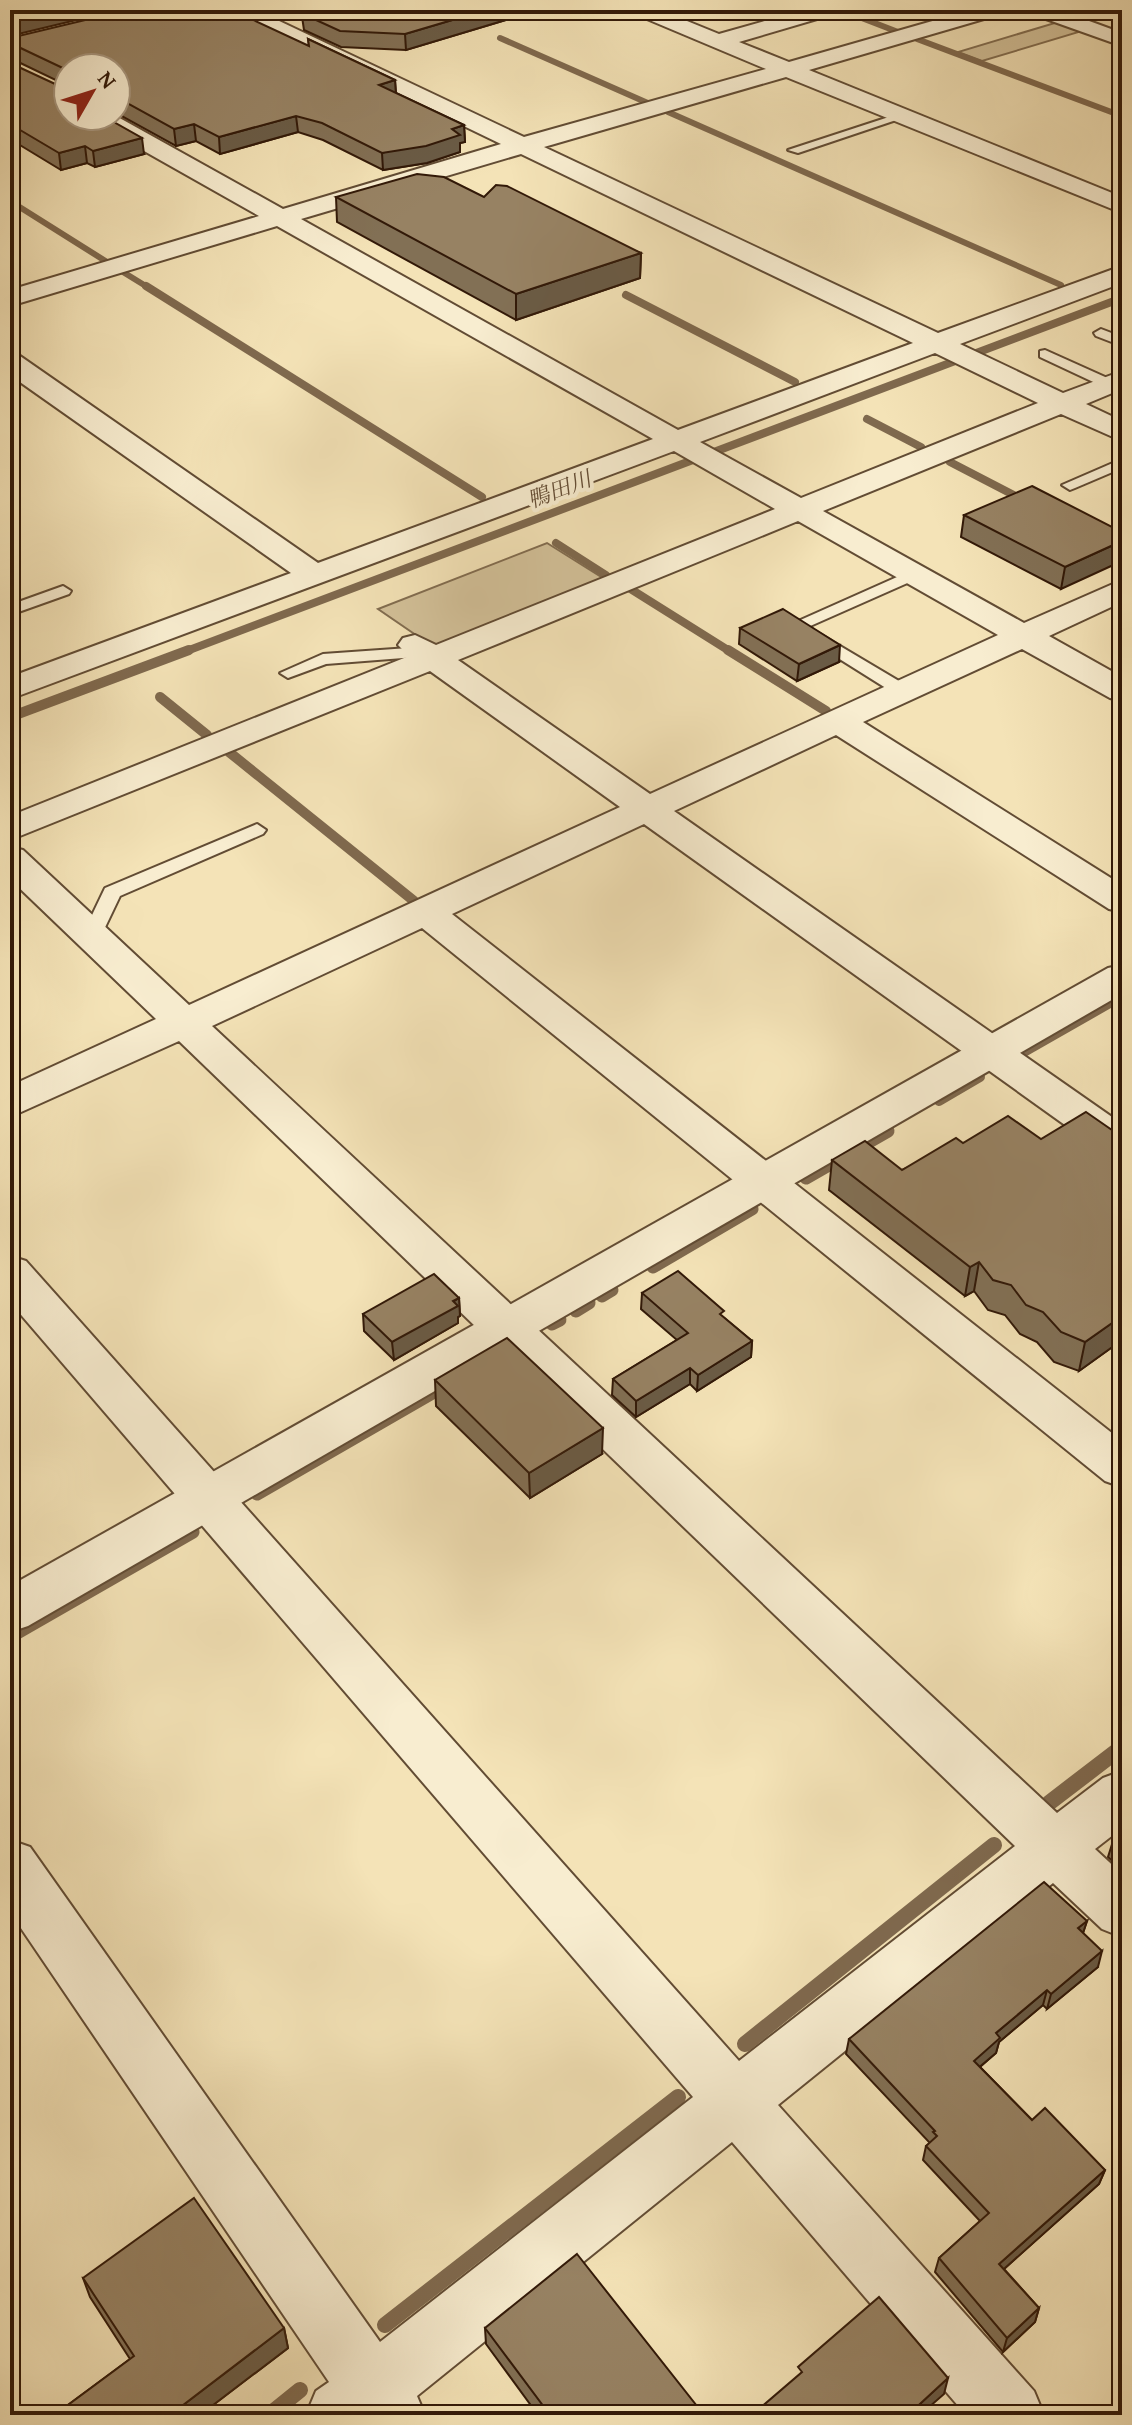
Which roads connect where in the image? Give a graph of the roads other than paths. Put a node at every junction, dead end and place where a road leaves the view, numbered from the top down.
1 (239, 10) edge
2 (827, 10) edge
3 (994, 10) edge
4 (1039, 10) edge
5 (653, 11) edge
6 (1122, 40) edge
7 (718, 41) junction
8 (788, 69) junction
9 (902, 116) junction
10 (127, 132) edge
11 (524, 145) junction
12 (794, 150) dead end
13 (1122, 206) edge
14 (280, 218) junction
15 (1122, 274) edge
16 (10, 298) edge
17 (1101, 333) dead end
18 (1122, 342) edge
19 (939, 344) junction
20 (1045, 354) dead end
21 (10, 362) edge
22 (1115, 381) edge
23 (1062, 403) junction
24 (1122, 432) edge
25 (678, 443) junction
26 (1122, 463) edge
27 (1070, 485) dead end
28 (800, 509) junction
29 (915, 574) junction
30 (314, 575) junction
31 (1122, 590) edge
32 (63, 591) dead end
33 (10, 610) edge
34 (1024, 635) junction
35 (420, 649) junction
36 (288, 673) dead end
37 (10, 689) edge
38 (903, 691) junction
39 (1122, 691) edge
40 (837, 721) junction
41 (647, 809) junction
42 (10, 829) edge
43 (257, 830) dead end
44 (10, 858) edge
45 (1122, 901) edge
46 (425, 911) junction
47 (92, 936) junction
48 (1122, 977) edge
49 (184, 1022) junction
50 (990, 1052) junction
51 (10, 1103) edge
52 (1122, 1145) edge
53 (763, 1181) junction
54 (10, 1272) edge
55 (506, 1328) junction
56 (1122, 1468) edge
57 (208, 1498) junction
58 (10, 1611) edge
59 (1122, 1795) edge
60 (1055, 1848) junction
61 (10, 1865) edge
62 (1122, 1911) edge
63 (735, 2102) junction
64 (368, 2406) edge
65 (1010, 2415) edge

1 - 11 street
2 - 7 street
3 - 8 street
4 - 6 street
5 - 7 street
7 - 8 street
8 - 9 street
8 - 11 street
9 - 12 lane
9 - 13 street
10 - 14 street
11 - 14 street
11 - 19 street
14 - 16 street
14 - 25 street
15 - 19 street
17 - 18 lane
19 - 23 street
19 - 25 street
20 - 22 lane
21 - 30 street
22 - 23 street
23 - 24 street
23 - 28 street
25 - 28 street
25 - 30 street
26 - 27 lane
28 - 29 street
28 - 35 street
29 - 34 street
29 - 38 lane
30 - 37 street
31 - 34 street
32 - 33 lane
34 - 38 street
34 - 39 street
35 - 36 lane
35 - 41 street
35 - 42 street
38 - 40 street
40 - 41 street
40 - 45 street
41 - 46 street
41 - 50 street
43 - 47 lane
44 - 47 street
46 - 49 street
46 - 53 street
47 - 49 street
48 - 50 street
49 - 51 street
49 - 55 street
50 - 52 street
50 - 53 street
53 - 55 street
53 - 56 street
54 - 57 street
55 - 57 street
55 - 60 street
57 - 58 street
57 - 63 street
59 - 60 street
60 - 62 street
60 - 63 street
61 - 64 street
63 - 64 street
63 - 65 street

